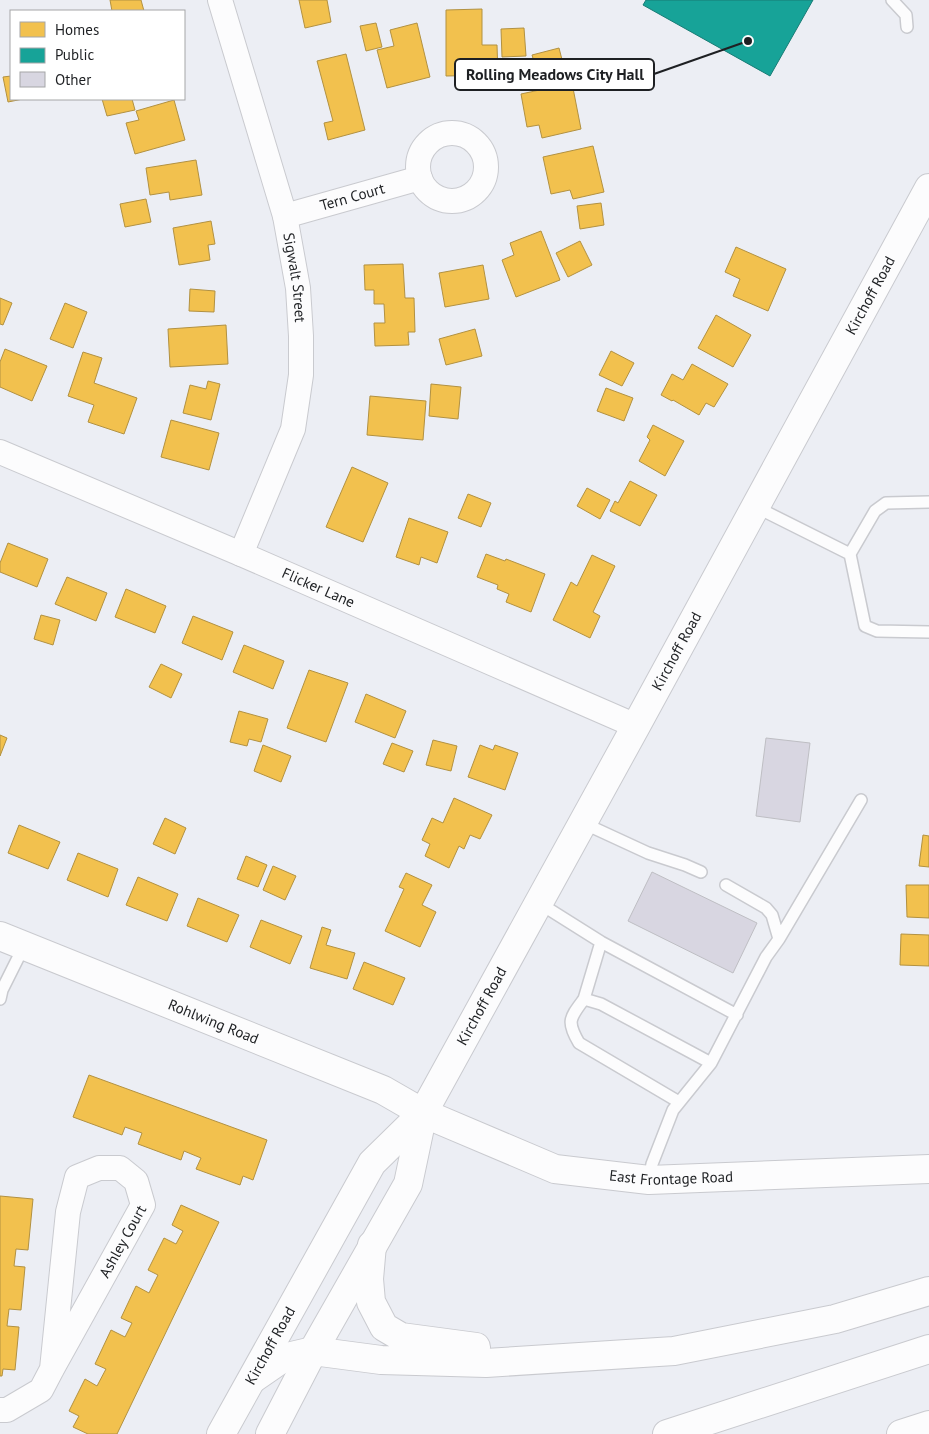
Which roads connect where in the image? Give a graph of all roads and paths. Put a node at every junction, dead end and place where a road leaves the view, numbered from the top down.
1 (220, 0) edge
2 (892, 0) edge
3 (907, 27) dead end
4 (420, 178) dead end
5 (929, 188) edge
6 (285, 216) junction
7 (0, 452) edge
8 (929, 502) edge
9 (756, 507) junction
10 (241, 554) junction
11 (850, 554) junction
12 (929, 632) edge
13 (636, 726) junction
14 (861, 800) dead end
15 (583, 823) junction
16 (701, 872) dead end
17 (726, 885) dead end
18 (539, 903) junction
19 (779, 940) junction
20 (12, 941) edge
21 (601, 942) junction
22 (584, 999) junction
23 (0, 1000) edge
24 (737, 1015) junction
25 (711, 1063) junction
26 (679, 1102) junction
27 (423, 1113) junction
28 (929, 1169) edge
29 (649, 1180) junction
30 (372, 1245) junction
31 (929, 1291) edge
32 (929, 1349) edge
33 (313, 1351) junction
34 (579, 1357) junction
35 (52, 1369) junction
36 (254, 1378) junction
37 (0, 1410) edge
38 (929, 1425) edge
39 (221, 1434) edge
40 (270, 1434) edge
41 (667, 1434) edge
42 (901, 1434) edge

1 - 6 street, Sigwalt Street
2 - 3 lane
4 - 6 street, Tern Court
5 - 9 main road, Kirchoff Road
6 - 10 street, Sigwalt Street
7 - 10 street, Flicker Lane
8 - 11 lane
9 - 11 lane
9 - 13 main road, Kirchoff Road
10 - 13 street, Flicker Lane
11 - 12 lane
13 - 15 main road, Kirchoff Road
14 - 19 lane
15 - 16 lane
15 - 18 main road, Kirchoff Road
17 - 19 lane
18 - 21 lane
18 - 27 main road, Kirchoff Road
19 - 24 lane
20 - 23 lane
20 - 27 main road, Rohlwing Road
21 - 22 lane
21 - 24 lane
22 - 25 lane
22 - 26 lane
24 - 25 lane
25 - 26 lane
26 - 29 lane
27 - 29 main road, East Frontage Road
27 - 30 main road, Kirchoff Road
27 - 36 main road, Kirchoff Road
28 - 29 main road, East Frontage Road
30 - 33 main road, Kirchoff Road
30 - 34 main road
31 - 34 main road
32 - 41 main road
33 - 34 main road
33 - 36 main road
33 - 40 main road, Kirchoff Road
35 - 35 street, Ashley Court
35 - 37 street, Ashley Court
36 - 39 main road, Kirchoff Road
38 - 42 main road

